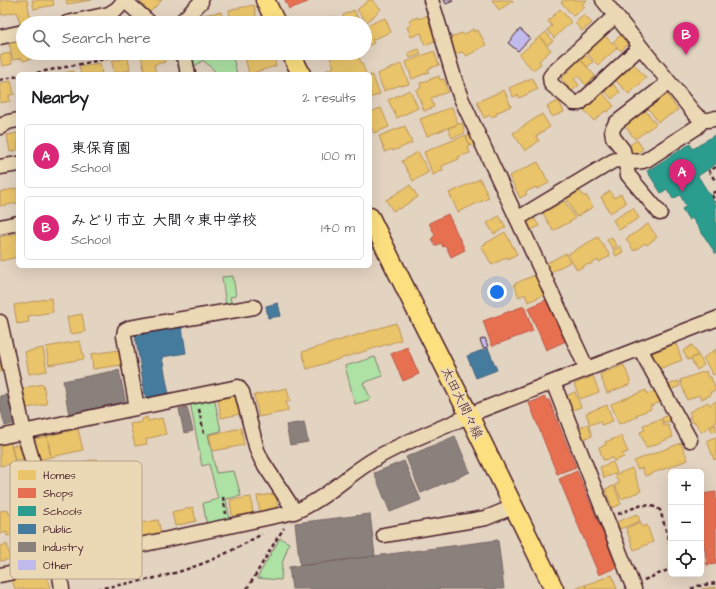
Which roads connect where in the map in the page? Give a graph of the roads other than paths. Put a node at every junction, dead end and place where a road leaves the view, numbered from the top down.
1 (125, 0) edge
2 (265, 0) edge
3 (431, 0) edge
4 (603, 0) edge
5 (201, 2) dead end
6 (100, 16) edge
7 (142, 16) edge
8 (187, 16) edge
9 (273, 16) edge
10 (615, 16) junction
11 (16, 34) edge
12 (0, 37) edge
13 (640, 47) junction
14 (185, 60) edge
15 (294, 60) edge
16 (188, 72) edge
17 (300, 72) edge
18 (669, 82) junction
19 (710, 119) edge
20 (16, 120) edge
21 (0, 127) edge
22 (625, 160) junction
23 (1, 164) edge
24 (16, 164) edge
25 (660, 213) dead end
26 (517, 219) junction
27 (372, 220) edge
28 (16, 223) edge
29 (0, 227) edge
30 (254, 307) dead end
31 (716, 319) edge
32 (0, 322) edge
33 (641, 348) junction
34 (587, 369) junction
35 (552, 382) junction
36 (137, 408) junction
37 (469, 416) junction
38 (24, 432) junction
39 (0, 438) edge
40 (690, 440) dead end
41 (33, 461) edge
42 (513, 507) junction
43 (294, 512) junction
44 (384, 535) dead end
45 (142, 544) edge
46 (10, 573) edge
47 (0, 575) edge
48 (61, 579) edge
49 (62, 589) edge
50 (554, 589) edge
51 (634, 589) edge

1 - 6 street
1 - 7 street
2 - 9 main road
3 - 26 street
4 - 10 street
5 - 8 street
10 - 13 street
10 - 13 street
11 - 12 street
13 - 18 street
14 - 16 street
15 - 17 main road
18 - 19 street
18 - 22 street
19 - 22 street
20 - 21 street
22 - 25 street
22 - 26 street
23 - 24 street
26 - 34 street
27 - 37 main road, 太田大間々線
28 - 29 street
30 - 36 street
31 - 33 street
32 - 38 street
33 - 34 street
33 - 40 street
34 - 35 street
35 - 37 street
35 - 51 street
36 - 38 street
36 - 43 street
37 - 42 main road, 太田大間々線
37 - 43 street
38 - 39 street
38 - 41 street
42 - 44 street
42 - 50 main road, 太田大間々線
43 - 45 street
46 - 47 street
48 - 49 street

